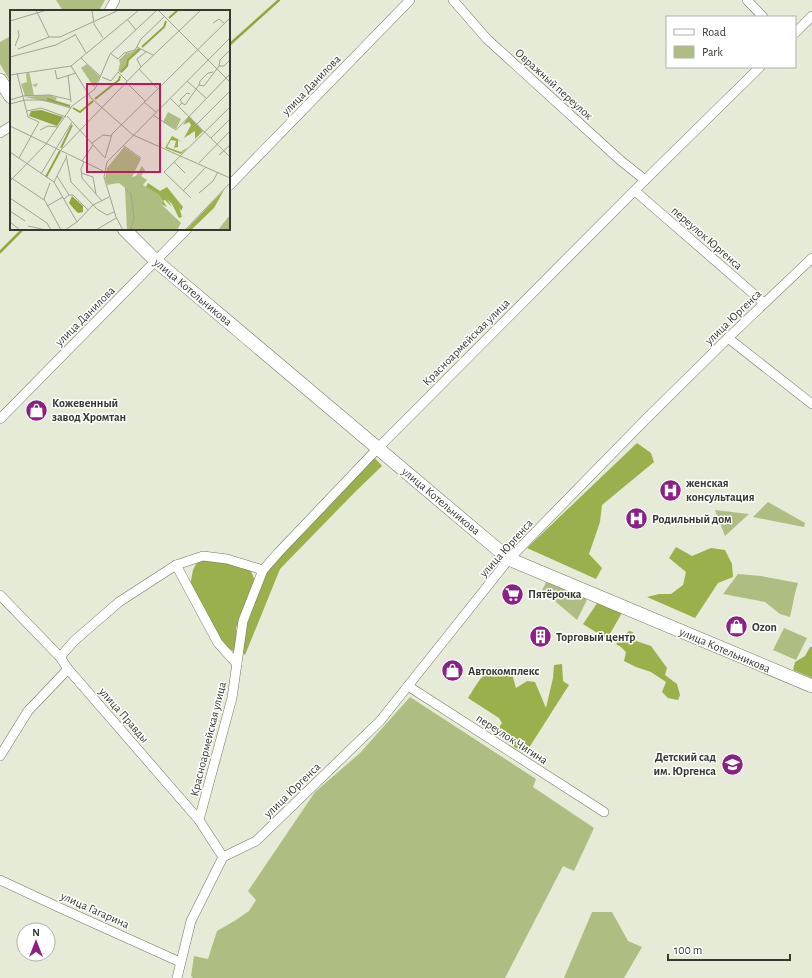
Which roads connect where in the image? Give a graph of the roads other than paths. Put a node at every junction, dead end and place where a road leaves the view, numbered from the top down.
1 (115, 0) edge
2 (410, 0) edge
3 (453, 0) edge
4 (747, 0) edge
5 (110, 10) edge
6 (762, 16) edge
7 (812, 16) edge
8 (796, 32) edge
9 (759, 68) edge
10 (0, 80) edge
11 (10, 95) edge
12 (10, 127) edge
13 (0, 133) edge
14 (645, 180) junction
15 (230, 185) edge
16 (635, 191) junction
17 (125, 230) edge
18 (186, 230) edge
19 (812, 258) edge
20 (156, 261) junction
21 (764, 303) junction
22 (728, 338) junction
23 (812, 404) edge
24 (0, 420) edge
25 (378, 448) junction
26 (509, 559) junction
27 (176, 565) junction
28 (263, 570) junction
29 (0, 595) edge
30 (60, 656) junction
31 (237, 664) junction
32 (68, 669) junction
33 (408, 686) junction
34 (812, 686) edge
35 (0, 756) edge
36 (604, 812) dead end
37 (199, 820) junction
38 (223, 857) junction
39 (0, 880) edge
40 (180, 962) junction
41 (177, 978) edge

1 - 5 street
2 - 15 street, улица Данилова
3 - 14 street, Овражный переулок
4 - 6 street
7 - 8 street
9 - 14 street, Красноармейская улица
10 - 11 street
12 - 13 street
14 - 16 street, Красноармейская улица
16 - 21 street, переулок Юргенса
16 - 25 street, Красноармейская улица
17 - 20 street, улица Котельникова
18 - 20 street, улица Данилова
19 - 21 street, улица Юргенса
20 - 24 street, улица Данилова
20 - 25 street, улица Котельникова
21 - 22 street, улица Юргенса
22 - 23 street
22 - 26 street, улица Юргенса
25 - 26 street, улица Котельникова
25 - 28 street, Красноармейская улица
26 - 33 street, улица Юргенса
26 - 34 street, улица Котельникова
27 - 28 street
27 - 30 street
27 - 31 street
28 - 31 street, Красноармейская улица
29 - 30 street, улица Правды
30 - 32 street, улица Правды
31 - 37 street, Красноармейская улица
32 - 35 street
32 - 37 street, улица Правды
33 - 36 street, переулок Чигина
33 - 38 street, улица Юргенса
37 - 38 street, улица Правды
38 - 40 street
39 - 40 street, улица Гагарина
40 - 41 street

